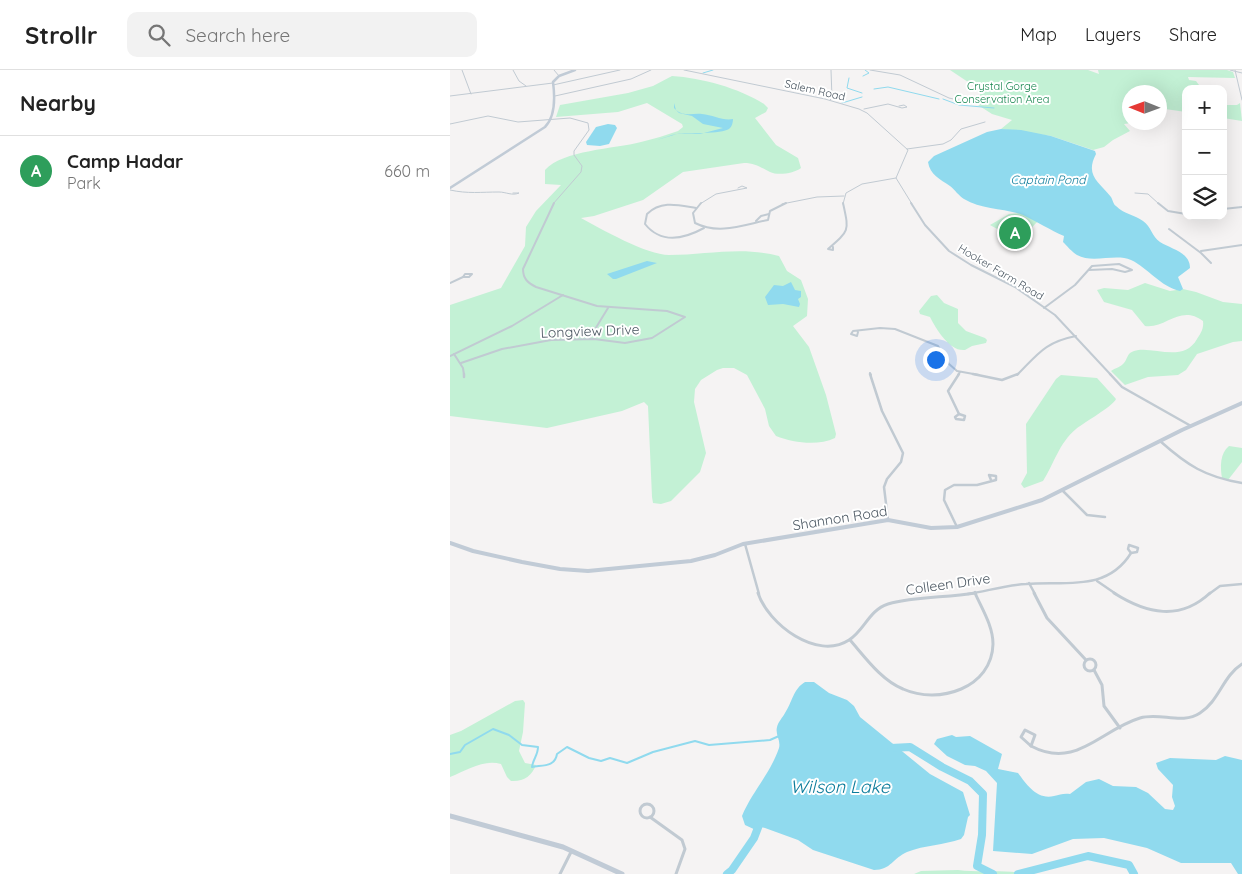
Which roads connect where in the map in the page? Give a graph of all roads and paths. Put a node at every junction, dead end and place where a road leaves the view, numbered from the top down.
1 (462, 70) edge
2 (513, 70) edge
3 (554, 70) edge
4 (575, 70) edge
5 (620, 70) edge
6 (651, 70) edge
7 (684, 70) edge
8 (831, 70) edge
9 (870, 70) edge
10 (1230, 70) edge
11 (1235, 71) edge
12 (1242, 73) edge
13 (559, 76) junction
14 (553, 84) junction
15 (526, 86) junction
16 (470, 94) junction
17 (450, 96) edge
18 (555, 96) junction
19 (830, 100) junction
20 (956, 100) dead end
21 (1242, 100) edge
22 (899, 106) dead end
23 (862, 110) junction
24 (550, 120) junction
25 (985, 122) dead end
26 (450, 124) edge
27 (907, 148) junction
28 (896, 178) junction
29 (738, 188) dead end
30 (450, 189) edge
31 (513, 193) dead end
32 (1135, 193) dead end
33 (844, 196) junction
34 (1242, 206) edge
35 (696, 208) junction
36 (1227, 208) edge
37 (769, 214) junction
38 (1182, 214) edge
39 (756, 221) junction
40 (704, 228) junction
41 (1169, 229) dead end
42 (1242, 246) edge
43 (833, 247) dead end
44 (1201, 251) junction
45 (1211, 263) dead end
46 (1089, 270) junction
47 (464, 277) dead end
48 (450, 283) edge
49 (563, 296) junction
50 (608, 308) junction
51 (1044, 308) junction
52 (858, 332) dead end
53 (1076, 336) junction
54 (588, 338) junction
55 (454, 354) junction
56 (450, 356) edge
57 (461, 363) junction
58 (870, 372) dead end
59 (960, 372) junction
60 (464, 377) dead end
61 (1242, 403) edge
62 (959, 414) dead end
63 (1191, 426) junction
64 (1160, 441) junction
65 (991, 480) dead end
66 (1242, 483) edge
67 (1062, 490) junction
68 (1105, 517) dead end
69 (888, 520) junction
70 (957, 527) junction
71 (450, 543) edge
72 (745, 544) junction
73 (1131, 552) dead end
74 (1097, 581) junction
75 (1030, 584) junction
76 (1242, 584) edge
77 (975, 592) junction
78 (850, 640) junction
79 (1086, 660) junction
80 (1242, 664) edge
81 (1094, 670) junction
82 (1120, 728) junction
83 (1031, 747) junction
84 (450, 816) edge
85 (650, 817) junction
86 (572, 850) junction
87 (560, 874) edge
88 (622, 874) edge
89 (676, 874) edge

1 - 16 street
2 - 15 street
3 - 13 street
4 - 13 street
5 - 14 street
6 - 18 street
7 - 19 street, Salem Road
8 - 19 street
9 - 20 street
10 - 11 street
11 - 12 street
11 - 21 street
13 - 14 street
14 - 15 street
14 - 18 street
15 - 16 street
16 - 17 street
18 - 24 street
19 - 23 street, Salem Road
22 - 23 street
23 - 27 street, Salem Road
24 - 26 street
24 - 30 street
24 - 49 street
25 - 27 street
27 - 28 street
28 - 33 street
28 - 51 street, Hooker Farm Road
29 - 35 street
30 - 31 street
32 - 38 street
33 - 37 street
33 - 43 street
34 - 36 street
35 - 40 street
35 - 40 street
37 - 39 street
37 - 39 street
39 - 40 street
41 - 44 street
42 - 44 street
44 - 45 street
46 - 46 street
46 - 51 street
47 - 48 street
49 - 50 street
49 - 55 street
50 - 54 street
50 - 54 street, Longview Drive
51 - 53 street, Hooker Farm Road
52 - 59 street
53 - 59 street
53 - 63 street, Hooker Farm Road
54 - 57 street, Longview Drive
55 - 56 street
55 - 57 street
57 - 60 street
58 - 69 street
59 - 62 street
61 - 63 street, Shannon Road
63 - 64 street, Shannon Road
64 - 66 street
64 - 67 street, Shannon Road
65 - 70 street
67 - 68 street
67 - 70 street, Shannon Road
69 - 70 street, Shannon Road
69 - 72 street, Shannon Road
71 - 72 street, Shannon Road
72 - 78 street
73 - 74 street, Colleen Drive
74 - 75 street, Colleen Drive
74 - 76 street
75 - 77 street, Colleen Drive
75 - 79 street
77 - 78 street, Colleen Drive
77 - 78 street
79 - 81 street
79 - 81 street
80 - 82 street
81 - 82 street
82 - 83 street
83 - 83 street
84 - 86 street
85 - 85 street
85 - 89 street
86 - 87 street
86 - 88 street

